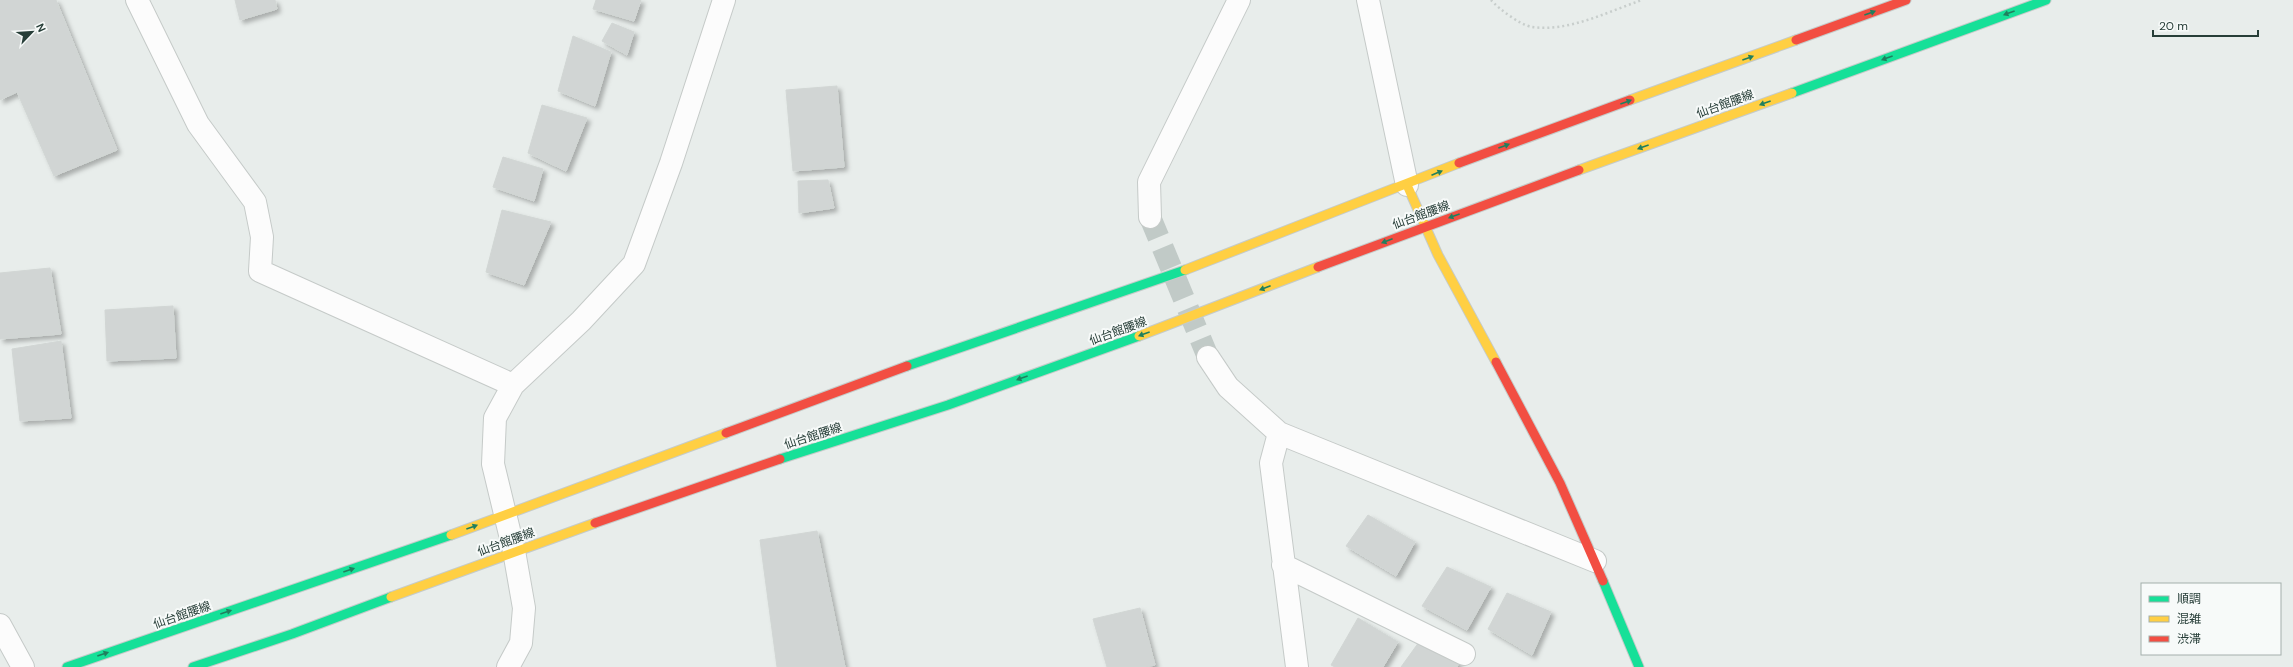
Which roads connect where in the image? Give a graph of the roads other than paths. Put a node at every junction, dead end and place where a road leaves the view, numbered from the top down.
1 (137, 0) edge
2 (724, 0) edge
3 (1239, 0) edge
4 (1368, 0) edge
5 (1906, 0) edge
6 (2046, 0) edge
7 (1407, 185) junction
8 (1150, 217) tunnel mouth
9 (1423, 227) junction
10 (1208, 357) tunnel mouth
11 (513, 385) junction
12 (1279, 433) junction
13 (504, 515) junction
14 (514, 551) junction
15 (1595, 560) junction
16 (1283, 565) junction
17 (0, 625) edge
18 (1464, 654) dead end
19 (23, 667) edge
20 (66, 667) edge
21 (193, 667) edge
22 (508, 667) edge
23 (1297, 667) edge
24 (1639, 667) edge

1 - 11 street
2 - 11 street
3 - 8 street
4 - 7 street
7 -> 5 main road, 仙台館腰線
6 -> 9 main road, 仙台館腰線
7 - 9 main road
7 - 13 main road, 仙台館腰線
9 -> 14 main road, 仙台館腰線
9 - 15 main road
10 - 12 street
11 - 13 street
12 - 15 street
12 - 16 street
13 - 14 street
20 -> 13 main road, 仙台館腰線
14 - 21 main road, 仙台館腰線
14 - 22 street
15 - 24 main road
16 - 18 street
16 - 23 street
17 - 19 street

